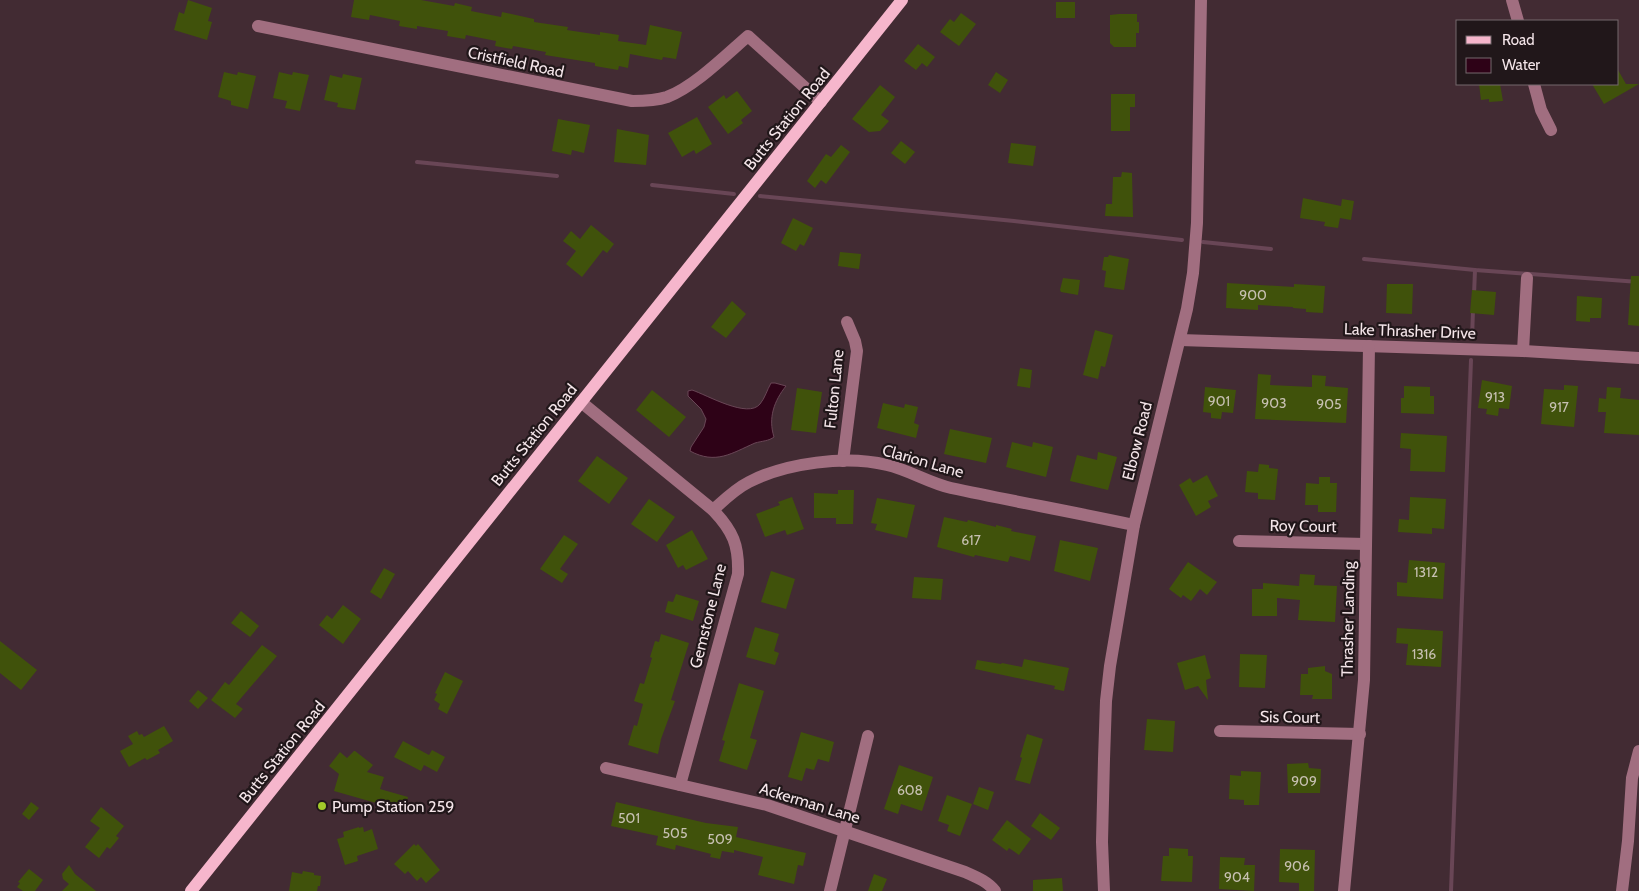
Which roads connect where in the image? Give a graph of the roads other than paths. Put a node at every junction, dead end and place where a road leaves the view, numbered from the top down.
1 (902, 0) edge
2 (1201, 0) edge
3 (1512, 0) edge
4 (1518, 20) edge
5 (258, 26) dead end
6 (1534, 85) edge
7 (821, 102) junction
8 (1551, 130) dead end
9 (1527, 278) dead end
10 (847, 322) dead end
11 (1180, 340) junction
12 (1369, 346) junction
13 (1523, 351) junction
14 (1639, 358) edge
15 (581, 402) junction
16 (843, 461) junction
17 (713, 510) junction
18 (1134, 525) junction
19 (1239, 541) dead end
20 (1366, 544) junction
21 (1220, 731) dead end
22 (1360, 734) junction
23 (868, 736) dead end
24 (1639, 751) edge
25 (606, 768) dead end
26 (680, 785) junction
27 (845, 830) junction
28 (191, 891) edge
29 (830, 891) edge
30 (995, 891) edge
31 (1104, 891) edge
32 (1344, 891) edge
33 (1622, 891) edge

1 - 7 main road, Butts Station Road
2 - 11 street, Elbow Road
3 - 4 street
5 - 7 street, Cristfield Road
6 - 8 street
7 - 15 main road, Butts Station Road
9 - 13 street
10 - 16 street, Fulton Lane
11 - 12 street, Lake Thrasher Drive
11 - 18 street, Elbow Road
12 - 13 street, Lake Thrasher Drive
12 - 20 street, Thrasher Landing
13 - 14 street, Lake Thrasher Drive
15 - 17 street, Gemstone Lane
15 - 28 main road, Butts Station Road
16 - 17 street, Clarion Lane
16 - 18 street, Clarion Lane
17 - 26 street, Gemstone Lane
18 - 31 street, Elbow Road
19 - 20 street, Roy Court
20 - 22 street, Thrasher Landing
21 - 22 street, Sis Court
22 - 32 street, Thrasher Landing
23 - 27 street
24 - 33 street
25 - 26 street, Ackerman Lane
26 - 27 street, Ackerman Lane
27 - 29 street
27 - 30 street, Ackerman Lane

